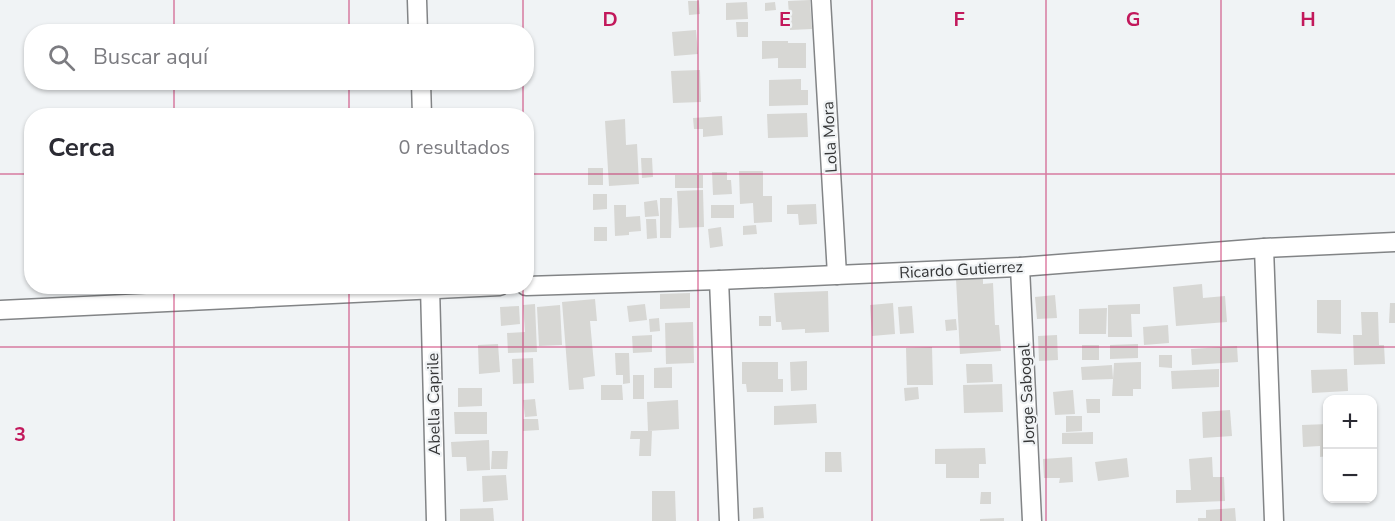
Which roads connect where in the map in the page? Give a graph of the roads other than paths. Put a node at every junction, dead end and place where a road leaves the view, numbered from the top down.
1 (417, 0) edge
2 (821, 0) edge
3 (418, 24) edge
4 (421, 90) edge
5 (422, 108) edge
6 (1395, 242) edge
7 (1264, 248) junction
8 (1020, 267) junction
9 (837, 274) junction
10 (719, 280) junction
11 (534, 286) edge
12 (299, 294) edge
13 (430, 294) edge
14 (0, 310) edge
15 (436, 521) edge
16 (729, 521) edge
17 (1032, 521) edge
18 (1274, 521) edge

1 - 3 street
2 - 9 street, Lola Mora
4 - 5 street
6 - 7 street, Ricardo Gutierrez
7 - 8 street, Ricardo Gutierrez
7 - 18 street
8 - 9 street, Ricardo Gutierrez
8 - 17 street, Jorge Sabogal
9 - 10 street, Ricardo Gutierrez
10 - 11 street, Ricardo Gutierrez
10 - 16 street
12 - 14 street
13 - 15 street, Abella Caprile

